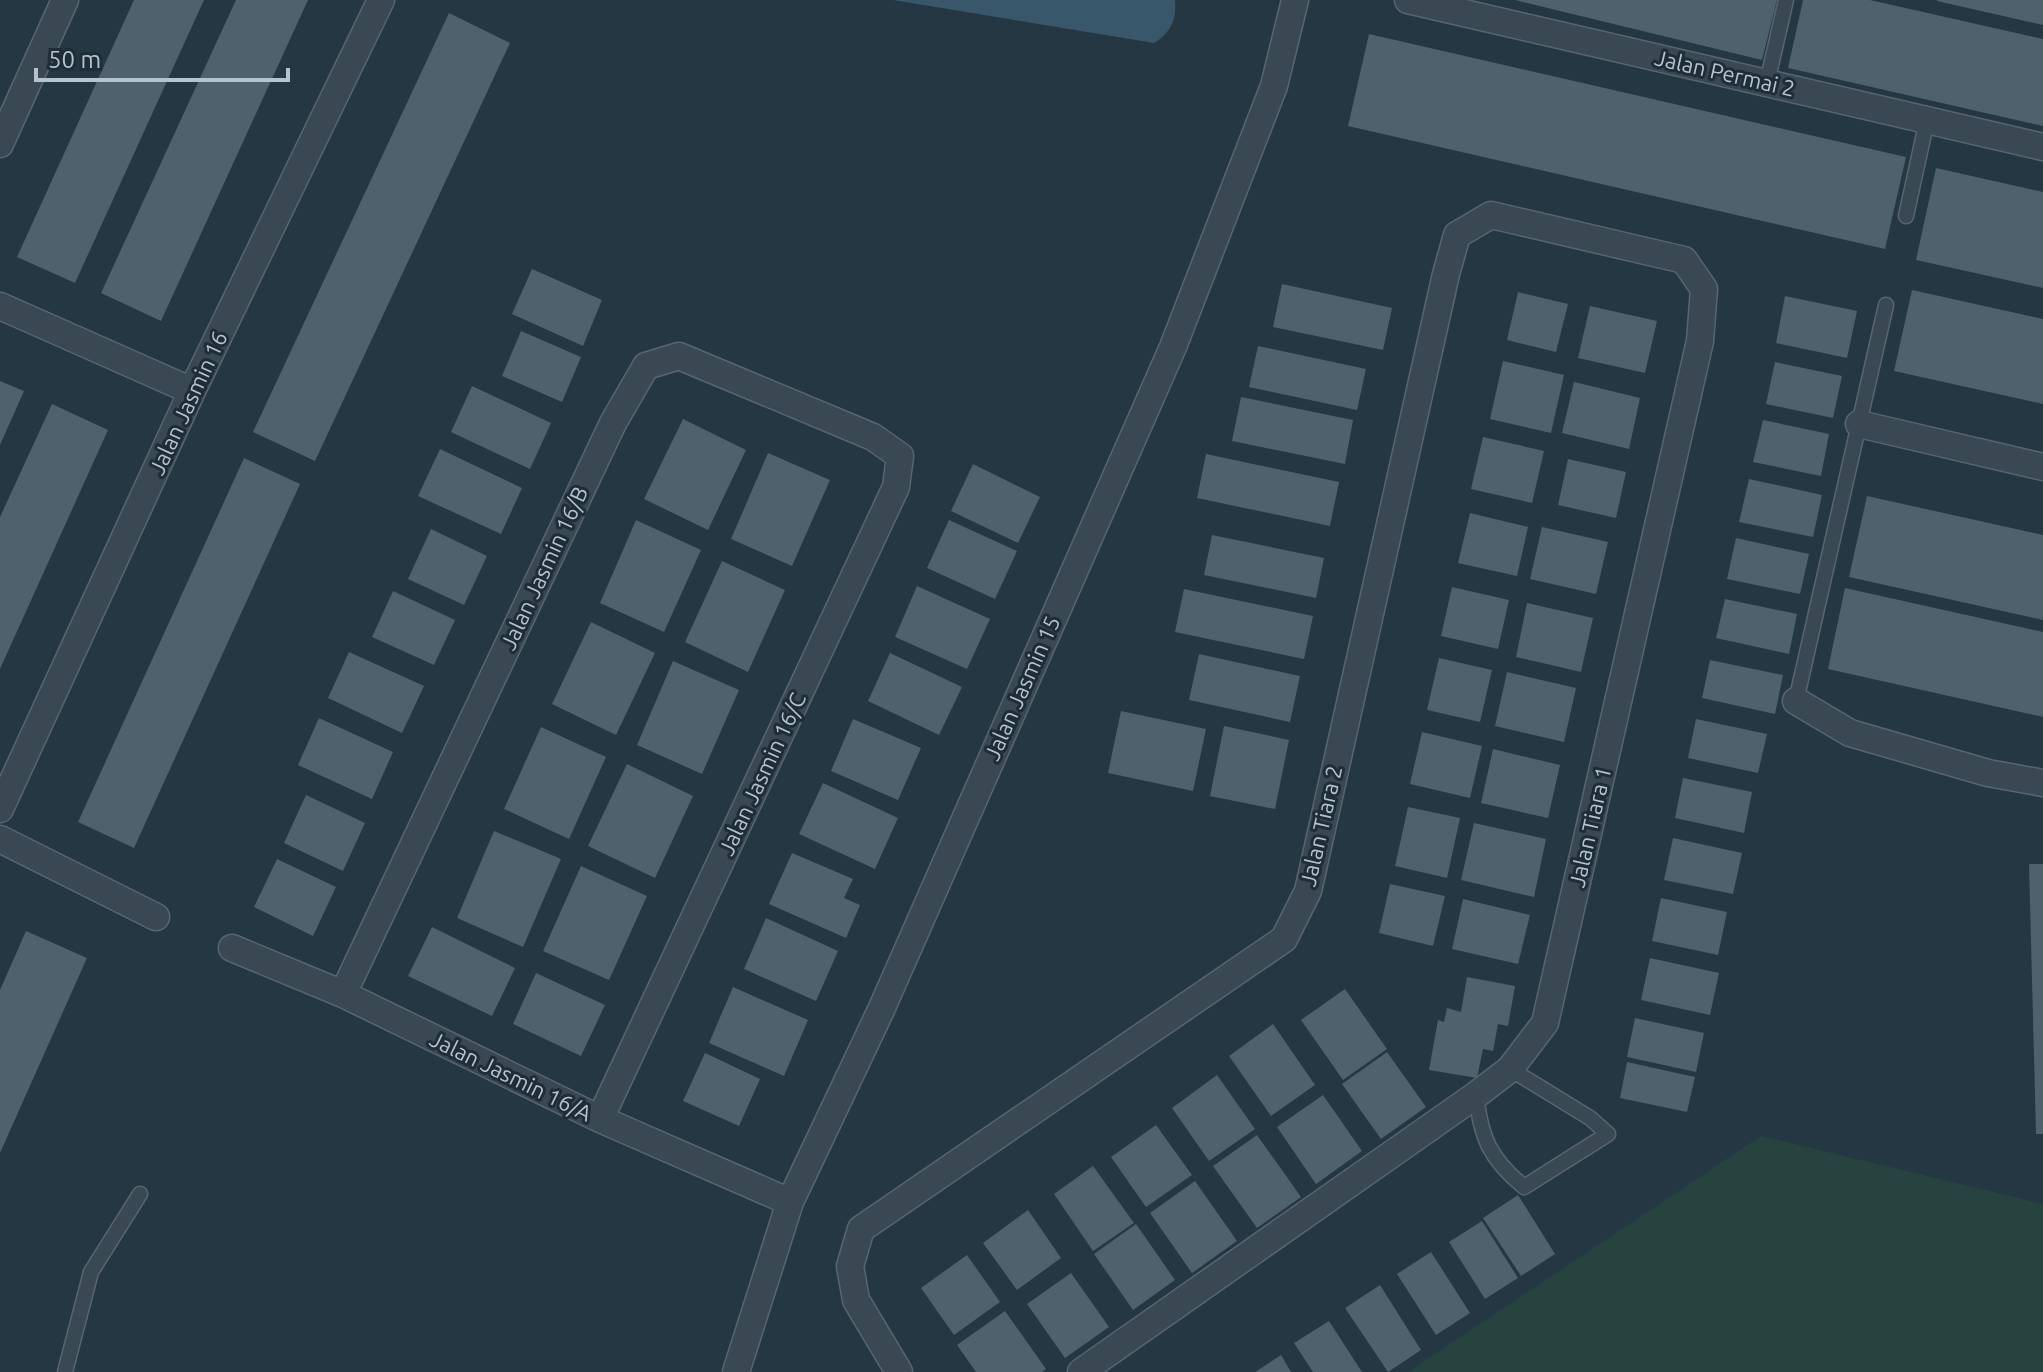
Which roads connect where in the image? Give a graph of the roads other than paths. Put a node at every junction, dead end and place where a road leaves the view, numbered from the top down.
1 (65, 0) edge
2 (381, 0) edge
3 (1295, 0) edge
4 (1408, 0) edge
5 (1786, 0) edge
6 (1767, 83) junction
7 (1927, 120) junction
8 (0, 144) edge
9 (2043, 147) edge
10 (1491, 215) joint
11 (1906, 216) dead end
12 (1886, 305) dead end
13 (0, 306) edge
14 (192, 391) junction
15 (1859, 424) junction
16 (873, 437) joint
17 (2043, 467) edge
18 (1796, 701) joint
19 (2043, 783) edge
20 (0, 809) edge
21 (0, 839) edge
22 (156, 917) dead end
23 (232, 948) dead end
24 (343, 994) junction
25 (1510, 1069) junction
26 (1476, 1095) junction
27 (600, 1119) junction
28 (140, 1194) dead end
29 (790, 1202) junction
30 (65, 1372) edge
31 (736, 1372) edge
32 (899, 1372) edge
33 (1081, 1372) edge

1 - 8 street
2 - 14 street, Jalan Jasmin 16
3 - 29 street, Jalan Jasmin 15
4 - 6 street, Jalan Permai 2
5 - 6 lane
6 - 7 street, Jalan Permai 2
7 - 9 street, Jalan Permai 2
7 - 11 lane
10 - 25 street, Jalan Tiara 1
10 - 32 street, Jalan Tiara 2
12 - 15 lane
13 - 14 street
14 - 20 street, Jalan Jasmin 16
15 - 17 street
15 - 18 lane
16 - 24 street, Jalan Jasmin 16/B
16 - 27 street, Jalan Jasmin 16/C
18 - 19 street
21 - 22 street
23 - 24 street, Jalan Jasmin 16/A
24 - 27 street, Jalan Jasmin 16/A
25 - 26 street, Jalan Tiara 1
25 - 26 lane
26 - 33 street, Jalan Tiara 1
27 - 29 street, Jalan Jasmin 16/A
28 - 30 lane
29 - 31 street, Jalan Jasmin 15

